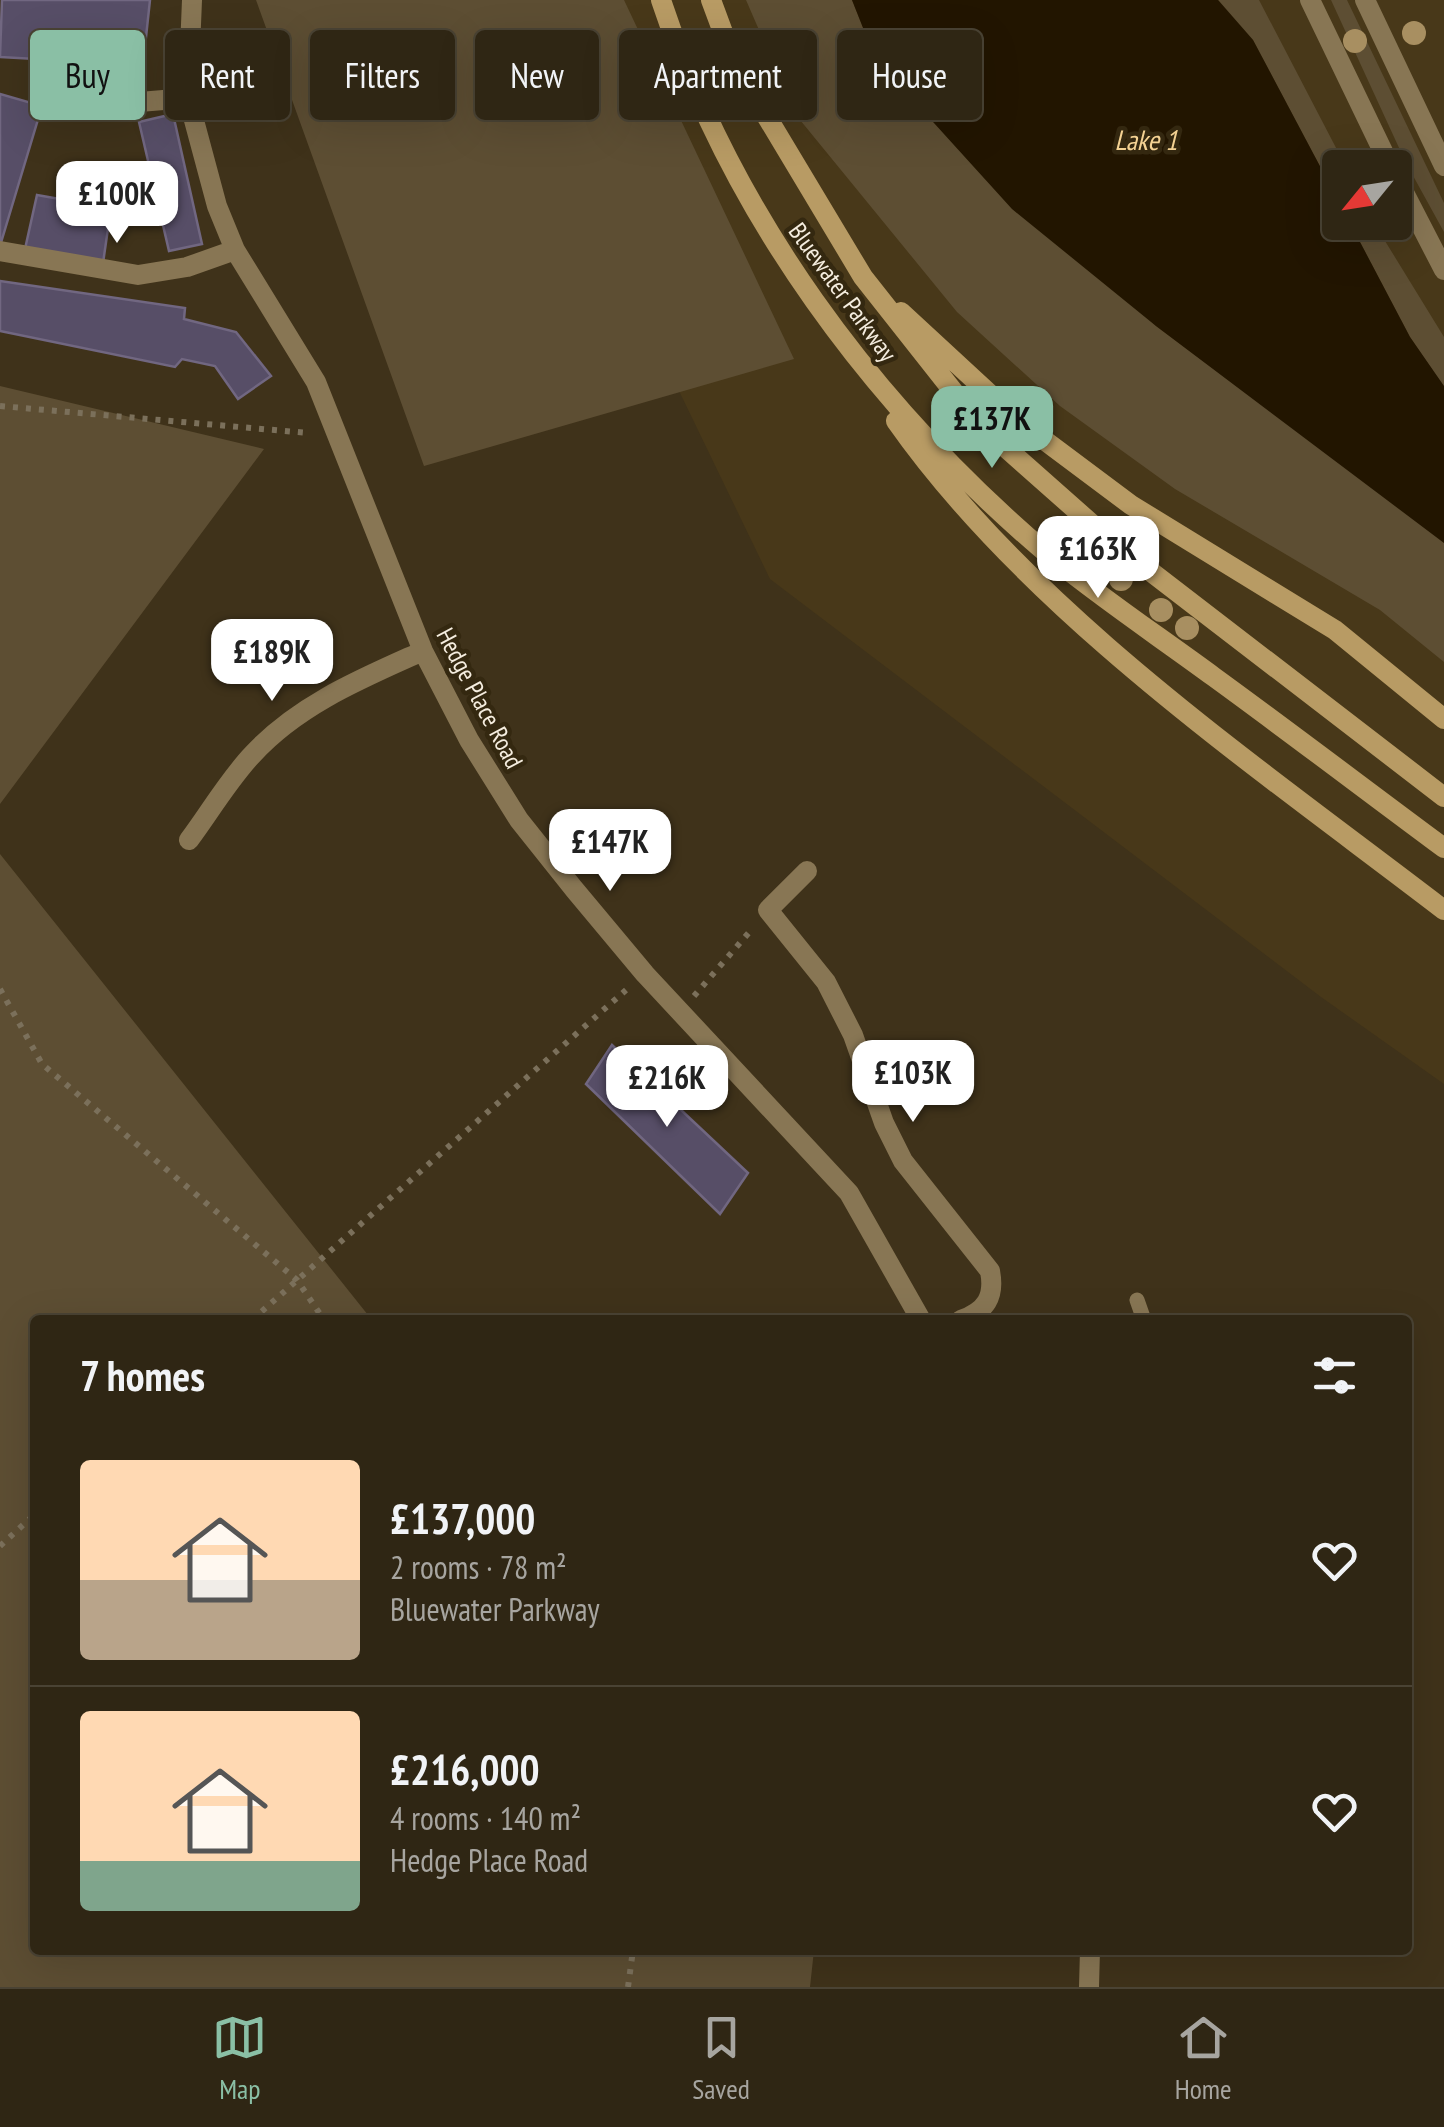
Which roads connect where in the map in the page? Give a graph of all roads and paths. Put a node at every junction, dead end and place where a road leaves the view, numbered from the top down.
1 (192, 0) edge
2 (660, 0) edge
3 (711, 0) edge
4 (1310, 0) edge
5 (1365, 0) edge
6 (191, 30) edge
7 (192, 120) edge
8 (1382, 150) edge
9 (1444, 166) edge
10 (1412, 208) edge
11 (235, 250) junction
12 (0, 251) edge
13 (783, 260) junction
14 (1444, 270) edge
15 (863, 277) junction
16 (0, 406) edge
17 (339, 436) junction
18 (423, 651) junction
19 (1444, 719) edge
20 (1444, 797) edge
21 (188, 840) dead end
22 (1444, 848) edge
23 (807, 871) dead end
24 (768, 910) junction
25 (1444, 910) edge
26 (645, 974) junction
27 (0, 989) edge
28 (680, 1012) junction
29 (297, 1280) junction
30 (1137, 1300) dead end
31 (258, 1315) edge
32 (321, 1315) edge
33 (917, 1315) edge
34 (969, 1315) edge
35 (1142, 1315) edge
36 (30, 1519) edge
37 (0, 1546) edge
38 (631, 1955) edge
39 (1090, 1955) edge
40 (628, 1987) edge
41 (1088, 1987) edge

1 - 6 street, Hedge Place Road
2 - 13 street, Bluewater Parkway
3 - 15 street, Bluewater Parkway
4 - 8 street
5 - 9 street
7 - 11 street, Hedge Place Road
10 - 14 street
11 - 12 street
11 - 17 street, Hedge Place Road
13 - 22 street, Bluewater Parkway
13 - 25 street
15 - 19 street
15 - 20 street, Bluewater Parkway
16 - 17 path
17 - 18 street, Hedge Place Road
18 - 21 street
18 - 26 street, Hedge Place Road
23 - 24 street
24 - 28 path
24 - 34 street
26 - 28 street, Hedge Place Road
26 - 29 path
27 - 29 path
28 - 33 street, Hedge Place Road
29 - 31 path
29 - 32 path
30 - 35 lane
36 - 37 path
38 - 40 path
39 - 41 street

